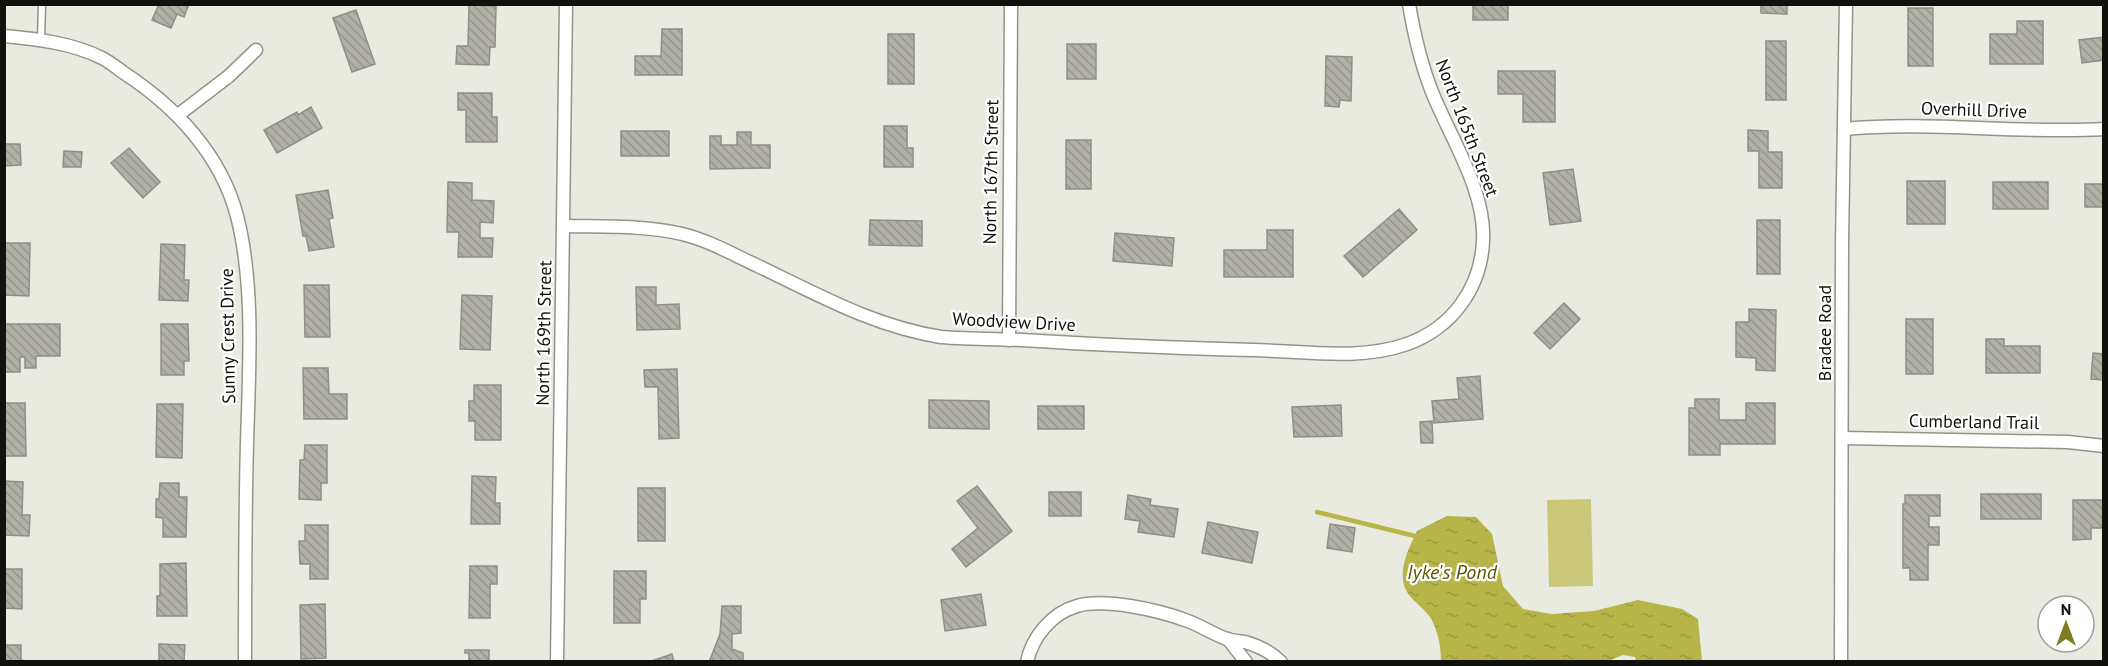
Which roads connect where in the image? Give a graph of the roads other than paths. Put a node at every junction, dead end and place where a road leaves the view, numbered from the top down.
1 (42, 4) edge
2 (566, 4) edge
3 (1011, 4) edge
4 (1409, 4) edge
5 (1846, 4) edge
6 (4, 36) edge
7 (41, 40) junction
8 (256, 50) dead end
9 (178, 115) junction
10 (1844, 129) junction
11 (2103, 129) edge
12 (564, 226) junction
13 (1466, 298) joint
14 (1009, 340) junction
15 (1843, 438) junction
16 (2103, 446) edge
17 (1228, 639) junction
18 (245, 662) edge
19 (557, 662) edge
20 (1027, 662) edge
21 (1246, 662) edge
22 (1281, 662) edge
23 (1841, 662) edge

1 - 7 lane
2 - 12 street, North 169th Street
3 - 14 street, North 167th Street
4 - 13 street, North 165th Street
5 - 10 street, Bradee Road
6 - 7 street, Sunny Crest Drive
7 - 9 street, Sunny Crest Drive
8 - 9 street
9 - 18 street, Sunny Crest Drive
10 - 11 street, Overhill Drive
10 - 15 street, Bradee Road
12 - 14 street, Woodview Drive
12 - 19 street, North 169th Street
13 - 14 street, Woodview Drive
15 - 16 street, Cumberland Trail
15 - 23 street, Bradee Road
17 - 20 street
17 - 21 street
17 - 22 street

